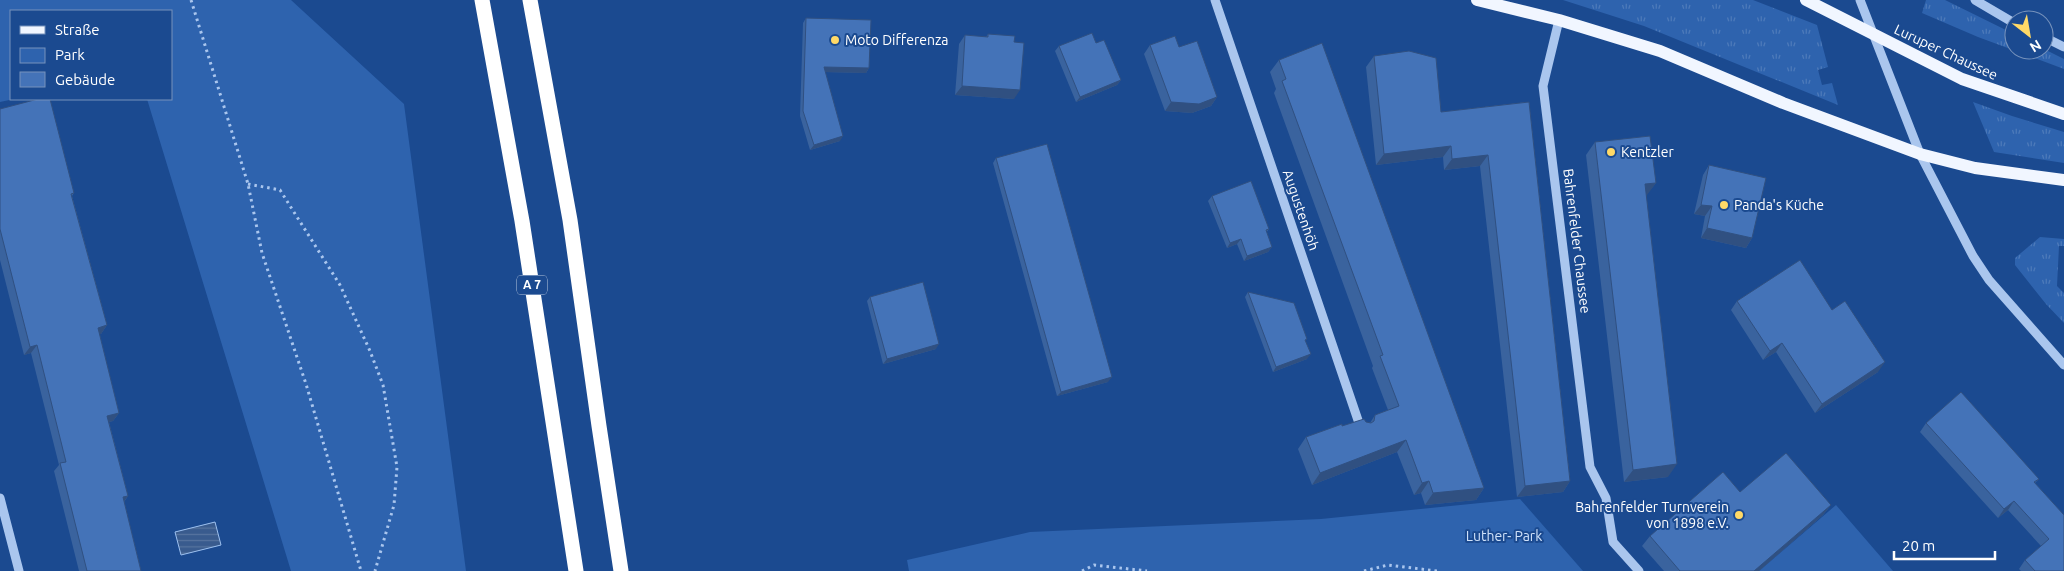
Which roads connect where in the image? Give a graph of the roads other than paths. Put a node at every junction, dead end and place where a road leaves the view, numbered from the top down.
1 (482, 0) edge
2 (530, 0) edge
3 (1215, 0) edge
4 (1477, 0) edge
5 (1806, 0) edge
6 (1860, 0) edge
7 (1975, 0) edge
8 (2004, 17) edge
9 (1559, 20) junction
10 (1874, 35) junction
11 (2064, 114) edge
12 (1920, 154) junction
13 (2064, 180) edge
14 (2064, 365) edge
15 (1361, 429) edge
16 (0, 498) edge
17 (19, 571) edge
18 (576, 571) edge
19 (621, 571) edge
20 (1639, 571) edge

1 - 18 highway, A 7
2 - 19 highway
3 - 15 street, Augustenhöh
4 - 9 main road
5 - 10 main road
6 - 10 street
7 - 8 street
9 - 12 main road
9 - 20 street, Bahrenfelder Chaussee
10 - 11 main road, Luruper Chaussee
10 - 12 street
12 - 13 main road
12 - 14 street
16 - 17 street

